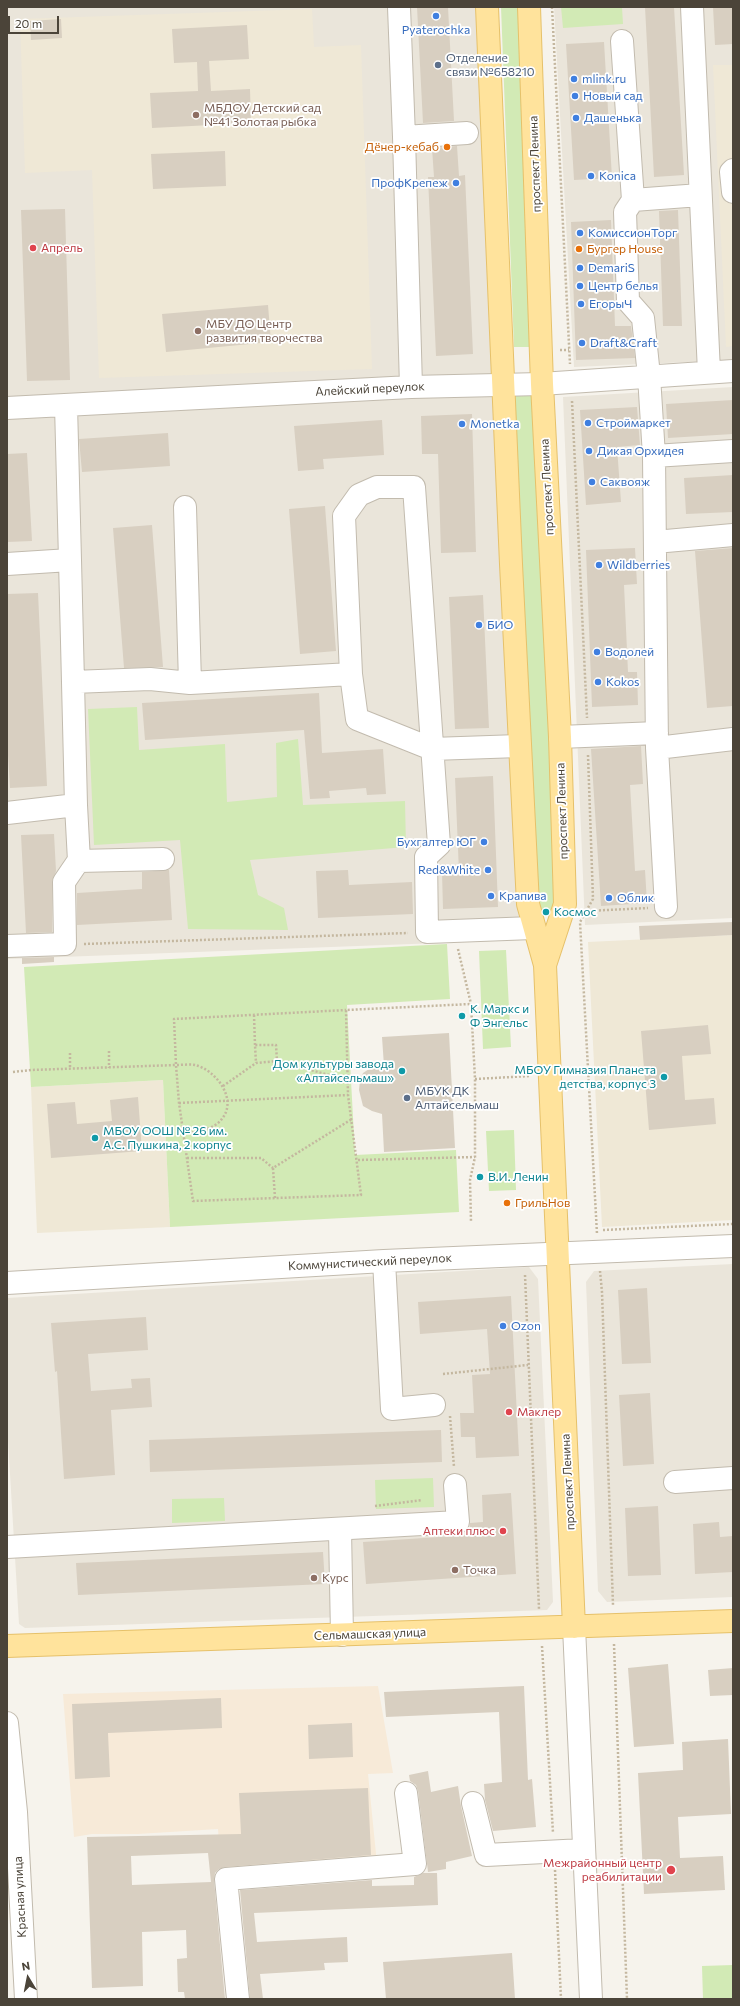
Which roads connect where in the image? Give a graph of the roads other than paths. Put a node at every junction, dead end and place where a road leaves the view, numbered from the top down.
1 (399, 7) edge
2 (487, 7) edge
3 (529, 7) edge
4 (692, 7) edge
5 (622, 41) dead end
6 (467, 133) dead end
7 (404, 137) junction
8 (733, 170) edge
9 (733, 192) edge
10 (700, 195) junction
11 (633, 200) junction
12 (733, 371) edge
13 (708, 372) junction
14 (649, 376) junction
15 (542, 384) junction
16 (504, 385) junction
17 (411, 387) junction
18 (66, 405) junction
19 (7, 408) edge
20 (733, 451) edge
21 (654, 456) junction
22 (185, 507) dead end
23 (733, 535) edge
24 (655, 542) junction
25 (70, 560) junction
26 (7, 564) edge
27 (351, 674) junction
28 (72, 682) junction
29 (190, 683) junction
30 (560, 737) junction
31 (733, 739) edge
32 (657, 740) junction
33 (519, 746) junction
34 (432, 749) junction
35 (76, 805) junction
36 (7, 813) edge
37 (162, 859) dead end
38 (79, 860) junction
39 (666, 907) road end
40 (562, 913) junction
41 (531, 920) junction
42 (7, 946) edge
43 (545, 965) junction
44 (733, 1246) edge
45 (558, 1254) junction
46 (384, 1261) junction
47 (7, 1283) edge
48 (442, 1408) road end
49 (733, 1478) edge
50 (674, 1482) dead end
51 (455, 1486) road end
52 (340, 1530) junction
53 (7, 1547) edge
54 (733, 1621) edge
55 (574, 1627) junction
56 (342, 1635) junction
57 (7, 1646) edge
58 (7, 1723) edge
59 (406, 1793) dead end
60 (472, 1803) dead end
61 (12, 1834) edge
62 (584, 1850) junction
63 (26, 1999) edge
64 (238, 1999) edge
65 (591, 1999) edge

1 - 7 street
2 - 16 main road, проспект Ленина
3 - 15 main road, проспект Ленина
4 - 10 street
5 - 11 street
6 - 7 street
7 - 17 street
8 - 9 street
10 - 11 street
10 - 13 street
11 - 14 street
12 - 13 street, Алейский переулок
13 - 14 street, Алейский переулок
14 - 15 street, Алейский переулок
14 - 21 street
15 - 16 street, Алейский переулок
15 - 30 main road, проспект Ленина
16 - 17 street, Алейский переулок
16 - 33 main road, проспект Ленина
17 - 18 street, Алейский переулок
18 - 19 street, Алейский переулок
18 - 25 street
20 - 21 street
21 - 24 street
22 - 29 street
23 - 24 street
24 - 32 street
25 - 26 street
25 - 28 street
27 - 29 street
27 - 34 street
27 - 34 street
28 - 29 street
28 - 35 street
30 - 32 street
30 - 40 main road, проспект Ленина
31 - 32 street
32 - 39 street
33 - 34 street
33 - 41 main road, проспект Ленина
34 - 41 street
35 - 36 street
35 - 38 street
37 - 38 street
38 - 42 street
40 - 41 main road
40 - 43 main road, проспект Ленина
41 - 43 main road, проспект Ленина
43 - 45 main road, проспект Ленина
44 - 45 street, Коммунистический переулок
45 - 46 street, Коммунистический переулок
45 - 55 main road, проспект Ленина
46 - 47 street, Коммунистический переулок
46 - 48 street
49 - 50 street
51 - 52 street
52 - 53 street
52 - 56 street
54 - 55 main road, Сельмашская улица
55 - 56 main road, Сельмашская улица
55 - 62 street, проспект Ленина
56 - 57 main road, Сельмашская улица
58 - 61 street, Красная улица
59 - 64 street
60 - 62 street
61 - 63 street, Красная улица
62 - 65 street, проспект Ленина

